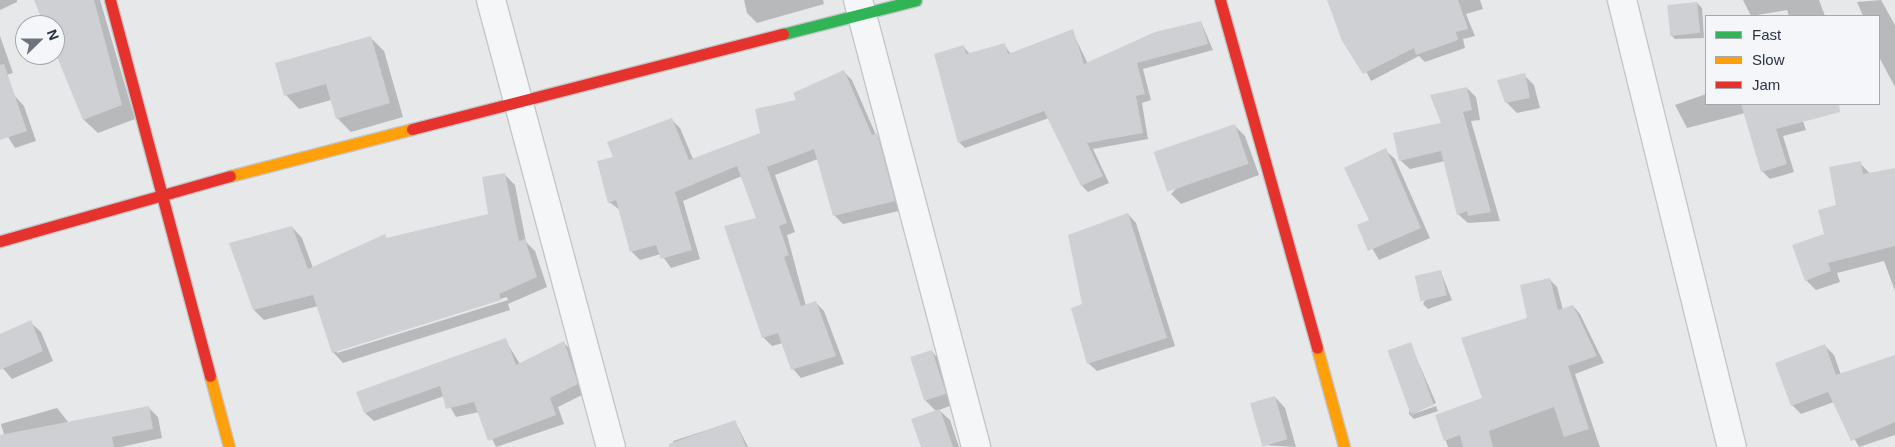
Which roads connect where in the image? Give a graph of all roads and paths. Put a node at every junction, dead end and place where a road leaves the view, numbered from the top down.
1 (110, 0) edge
2 (491, 0) edge
3 (916, 0) edge
4 (1220, 0) edge
5 (1622, 0) edge
6 (860, 7) edge
7 (519, 104) junction
8 (162, 194) junction
9 (0, 240) edge
10 (229, 447) edge
11 (611, 447) edge
12 (976, 447) edge
13 (1344, 447) edge
14 (1732, 447) edge

1 - 8 street
2 - 7 street
3 - 6 street
4 - 13 street
5 - 14 street
6 - 7 street
6 - 12 street
7 - 8 street
7 - 11 street
8 - 9 street
8 - 10 street

